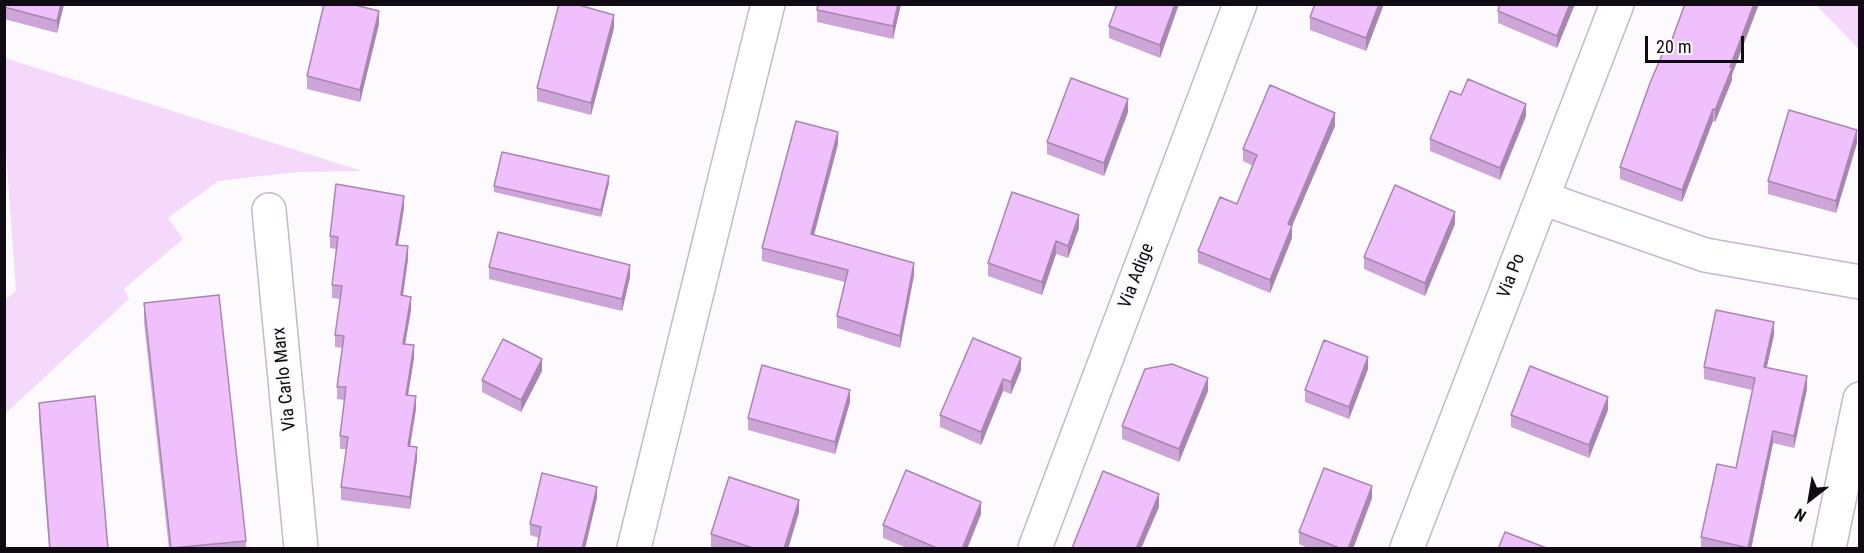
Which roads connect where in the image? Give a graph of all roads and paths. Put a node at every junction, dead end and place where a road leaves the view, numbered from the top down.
1 (768, 4) edge
2 (1240, 4) edge
3 (1617, 4) edge
4 (1542, 198) junction
5 (269, 210) dead end
6 (1860, 282) edge
7 (1860, 399) edge
8 (302, 549) edge
9 (634, 549) edge
10 (1035, 549) edge
11 (1407, 549) edge
12 (1829, 549) edge

1 - 9 street
2 - 10 street, Via Adige
3 - 4 street, Via Po
4 - 6 street
4 - 11 street, Via Po
5 - 8 street, Via Carlo Marx
7 - 12 street

